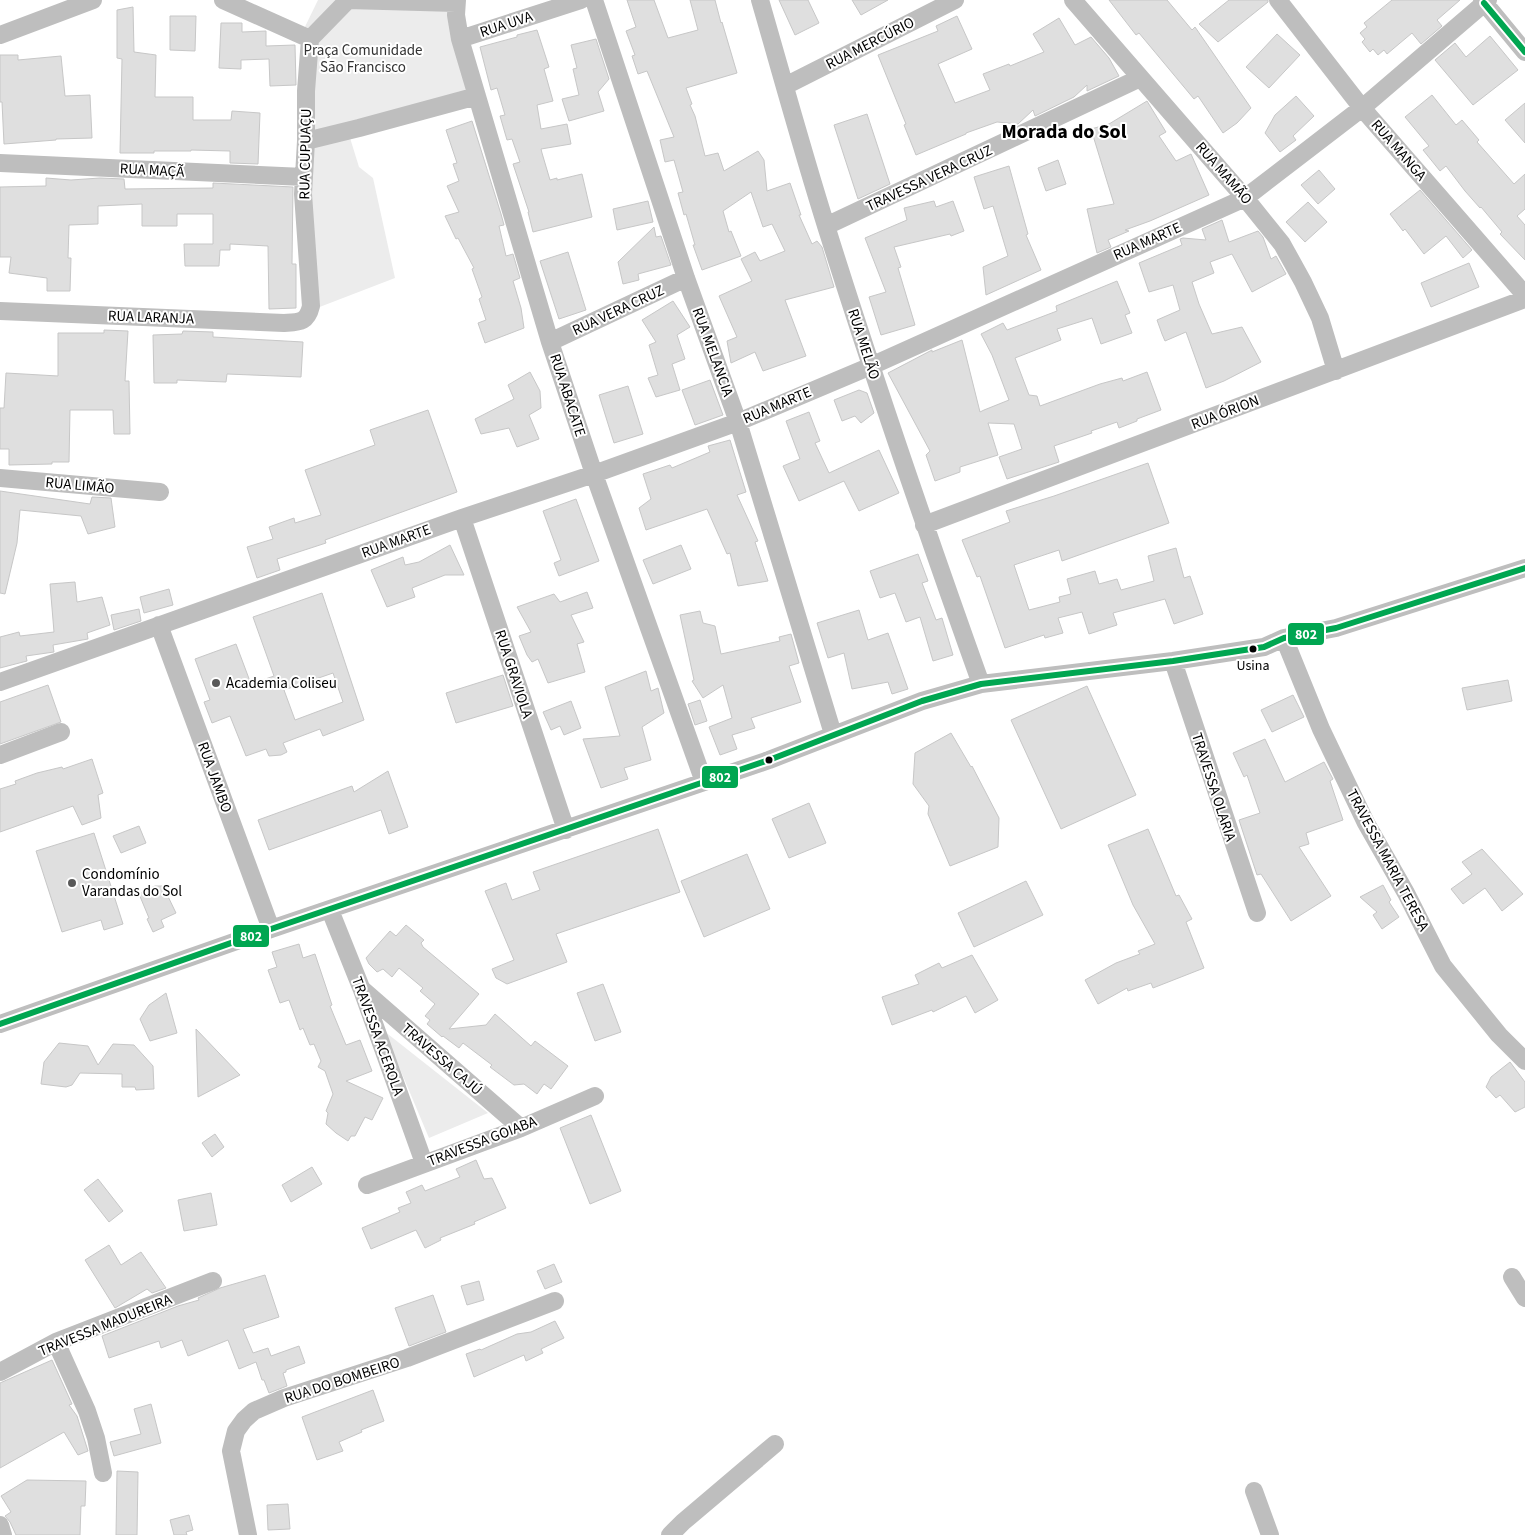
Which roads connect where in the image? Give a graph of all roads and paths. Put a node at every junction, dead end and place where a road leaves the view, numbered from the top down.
1 (93, 0) edge
2 (223, 0) edge
3 (348, 0) edge
4 (581, 0) edge
5 (594, 0) edge
6 (760, 0) edge
7 (955, 0) edge
8 (1073, 0) edge
9 (1278, 0) edge
10 (457, 1) edge
11 (1485, 1) edge
12 (0, 35) edge
13 (310, 39) junction
14 (460, 39) junction
15 (1525, 52) edge
16 (1140, 78) junction
17 (785, 86) junction
18 (477, 96) junction
19 (1362, 108) junction
20 (306, 141) junction
21 (0, 163) edge
22 (304, 177) junction
23 (1245, 198) junction
24 (826, 226) junction
25 (686, 278) junction
26 (1525, 295) edge
27 (1525, 299) edge
28 (0, 311) edge
29 (303, 320) joint
30 (550, 342) junction
31 (871, 366) junction
32 (1336, 371) junction
33 (738, 422) junction
34 (594, 474) junction
35 (0, 478) edge
36 (160, 492) dead end
37 (462, 518) junction
38 (924, 525) junction
39 (1525, 568) edge
40 (159, 625) junction
41 (1284, 638) junction
42 (1173, 661) junction
43 (0, 682) edge
44 (981, 684) junction
45 (61, 732) dead end
46 (833, 734) junction
47 (0, 755) edge
48 (704, 782) junction
49 (566, 830) junction
50 (330, 910) junction
51 (1257, 913) dead end
52 (271, 930) junction
53 (362, 990) junction
54 (0, 1024) edge
55 (1525, 1061) edge
56 (595, 1096) dead end
57 (521, 1128) junction
58 (424, 1163) junction
59 (367, 1185) dead end
60 (1512, 1277) dead end
61 (213, 1281) dead end
62 (1525, 1298) edge
63 (556, 1301) dead end
64 (56, 1342) junction
65 (0, 1372) edge
66 (775, 1444) dead end
67 (103, 1473) dead end
68 (1254, 1491) dead end
69 (0, 1525) edge
70 (3, 1535) edge
71 (248, 1535) edge
72 (670, 1535) edge
73 (1270, 1535) edge

1 - 12 street
2 - 13 street
3 - 10 street
3 - 13 street
4 - 14 street, RUA UVA
5 - 25 street, RUA MELANCIA
6 - 17 street, RUA MELÃO
7 - 17 street, RUA MERCÚRIO
8 - 16 street, RUA MAMÃO
9 - 19 street, RUA MANGA
10 - 14 street, RUA ABACATE
11 - 15 street
11 - 19 street, RUA MARTE
13 - 20 street, RUA CUPUAÇU
14 - 18 street, RUA ABACATE
16 - 23 street, RUA MAMÃO
16 - 24 street, TRAVESSA VERA CRUZ
17 - 24 street, RUA MELÃO
18 - 20 street
18 - 30 street, RUA ABACATE
19 - 23 street, RUA MARTE
19 - 26 street, RUA MANGA
20 - 22 street, RUA CUPUAÇU
21 - 22 street, RUA MAÇÃ
22 - 29 street, RUA CUPUAÇU
23 - 31 street, RUA MARTE
23 - 32 street, RUA MAMÃO
24 - 31 street, RUA MELÃO
25 - 30 street, RUA VERA CRUZ
25 - 33 street, RUA MELANCIA
27 - 32 street, RUA ÓRION
28 - 29 street, RUA LARANJA
30 - 34 street, RUA ABACATE
31 - 33 street, RUA MARTE
31 - 38 street, RUA MELÃO
32 - 38 street, RUA ÓRION
33 - 34 street, RUA MARTE
33 - 46 street, RUA MELANCIA
34 - 37 street, RUA MARTE
34 - 48 street, RUA ABACATE
35 - 36 street, RUA LIMÃO
37 - 40 street, RUA MARTE
37 - 49 street, RUA GRAVIOLA
38 - 44 street, RUA MELÃO
39 - 41 street
40 - 43 street, RUA MARTE
40 - 52 street, RUA JAMBO
41 - 42 street
41 - 55 street, TRAVESSA MARIA TERESA
42 - 44 street
42 - 51 street, TRAVESSA OLARIA
44 - 46 street
45 - 47 street
46 - 48 street
48 - 49 street
49 - 50 street
50 - 52 street
50 - 53 street, TRAVESSA ACEROLA
52 - 54 street
53 - 57 street, TRAVESSA CAJÚ
53 - 58 street, TRAVESSA ACEROLA
56 - 57 street, TRAVESSA GOIABA
57 - 58 street, TRAVESSA GOIABA
58 - 59 street, TRAVESSA GOIABA
60 - 62 street
61 - 64 street, TRAVESSA MADUREIRA
63 - 71 street, RUA DO BOMBEIRO
64 - 65 street, TRAVESSA MADUREIRA
64 - 67 street
66 - 72 street
68 - 73 street
69 - 70 street

